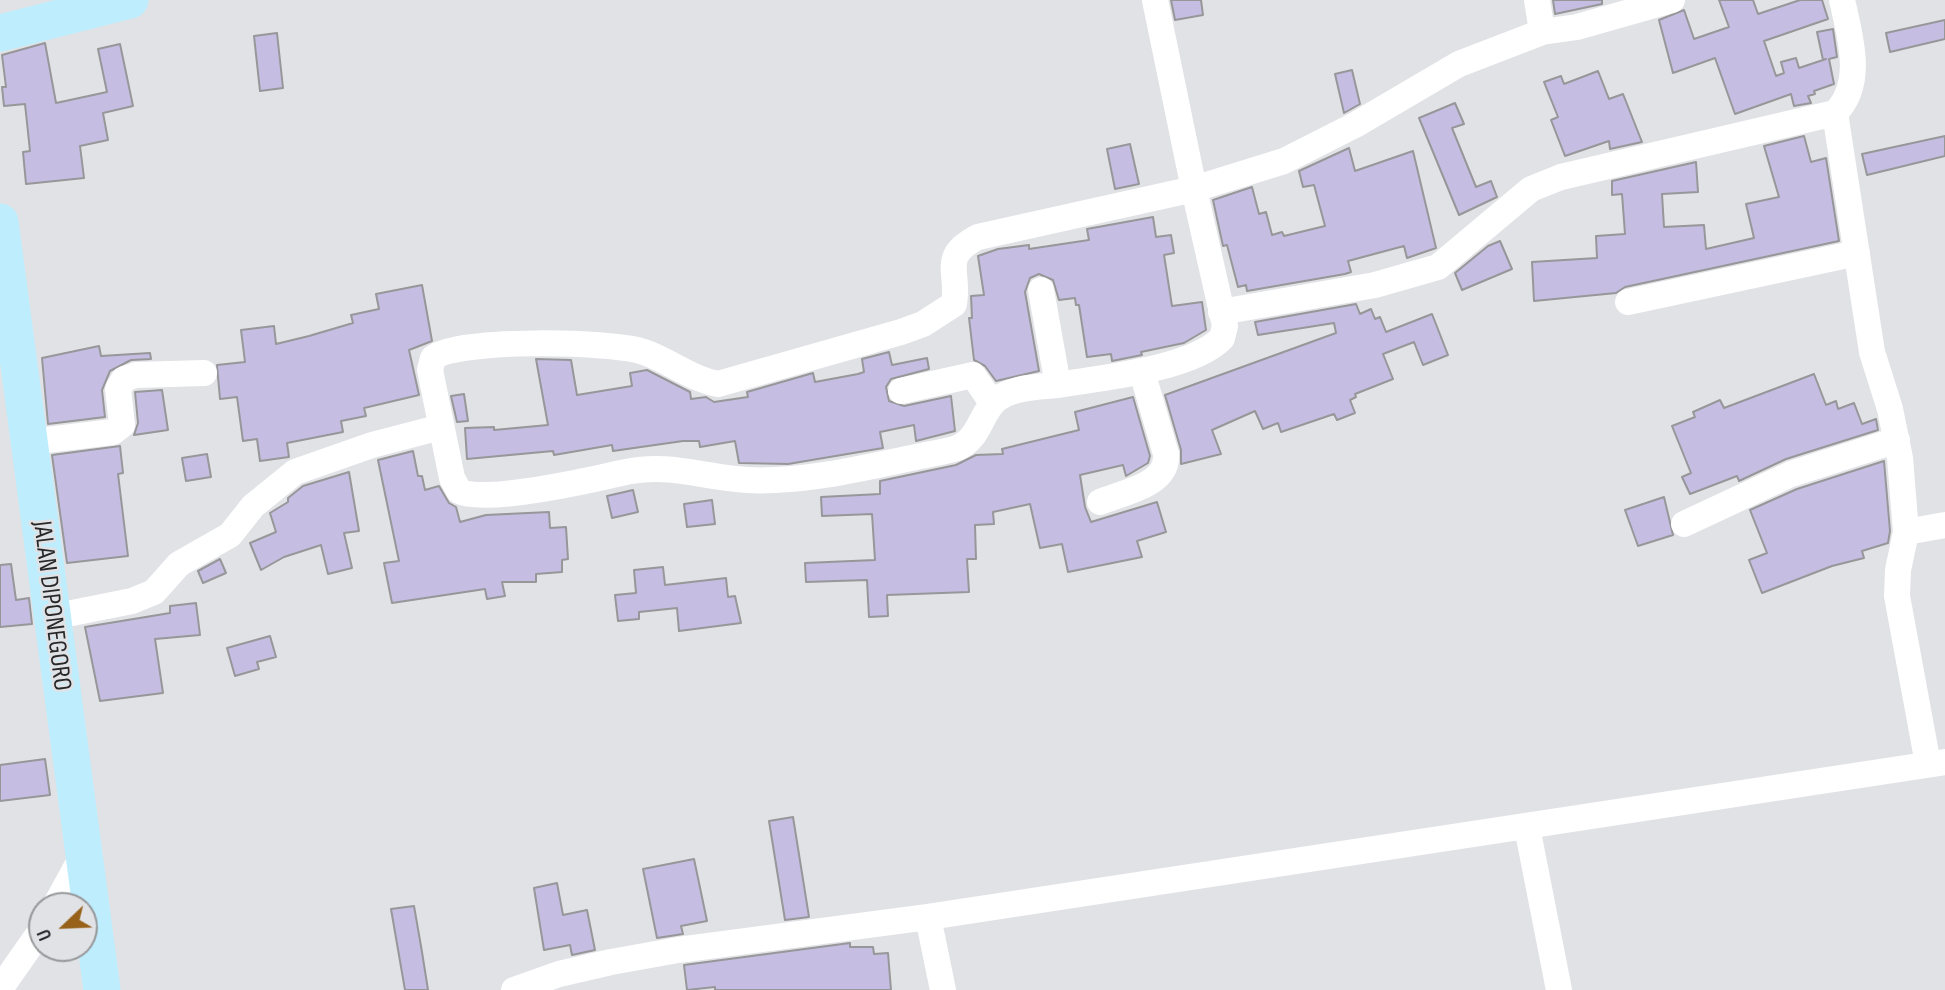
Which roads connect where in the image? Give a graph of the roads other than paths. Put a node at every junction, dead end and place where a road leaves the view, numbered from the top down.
1 (130, 0) edge
2 (1155, 0) edge
3 (1537, 0) edge
4 (1672, 0) edge
5 (1842, 0) edge
6 (1542, 32) junction
7 (0, 33) edge
8 (1835, 113) junction
9 (1194, 189) junction
10 (0, 222) edge
11 (1857, 253) junction
12 (1041, 289) dead end
13 (1628, 302) dead end
14 (1221, 312) junction
15 (1142, 372) junction
16 (204, 373) dead end
17 (1058, 385) junction
18 (901, 391) dead end
19 (992, 403) junction
20 (441, 427) junction
21 (1897, 440) junction
22 (30, 442) junction
23 (1100, 502) dead end
24 (1684, 524) dead end
25 (1945, 525) edge
26 (1906, 532) junction
27 (52, 617) junction
28 (1936, 763) edge
29 (1527, 827) junction
30 (84, 853) junction
31 (63, 892) edge
32 (928, 917) junction
33 (28, 949) edge
34 (0, 989) edge
35 (102, 990) edge
36 (514, 990) edge
37 (943, 990) edge
38 (1559, 990) edge

1 - 7 main road
2 - 9 street
3 - 6 street
4 - 6 street
5 - 8 street
6 - 9 street
8 - 11 street
8 - 14 street
9 - 14 street
9 - 20 street
10 - 22 main road, JALAN DIPONEGORO
11 - 13 street
11 - 21 street
12 - 17 street
14 - 15 street
15 - 17 street
15 - 23 street
16 - 22 street
17 - 19 street
18 - 19 street
19 - 20 street
20 - 27 street
21 - 24 street
21 - 26 street
22 - 27 main road, JALAN DIPONEGORO
25 - 26 street
26 - 28 street
27 - 30 main road, JALAN DIPONEGORO
28 - 29 street
29 - 32 street
29 - 38 street
30 - 31 street
30 - 35 main road, JALAN DIPONEGORO
32 - 36 street
32 - 37 street
33 - 34 street

